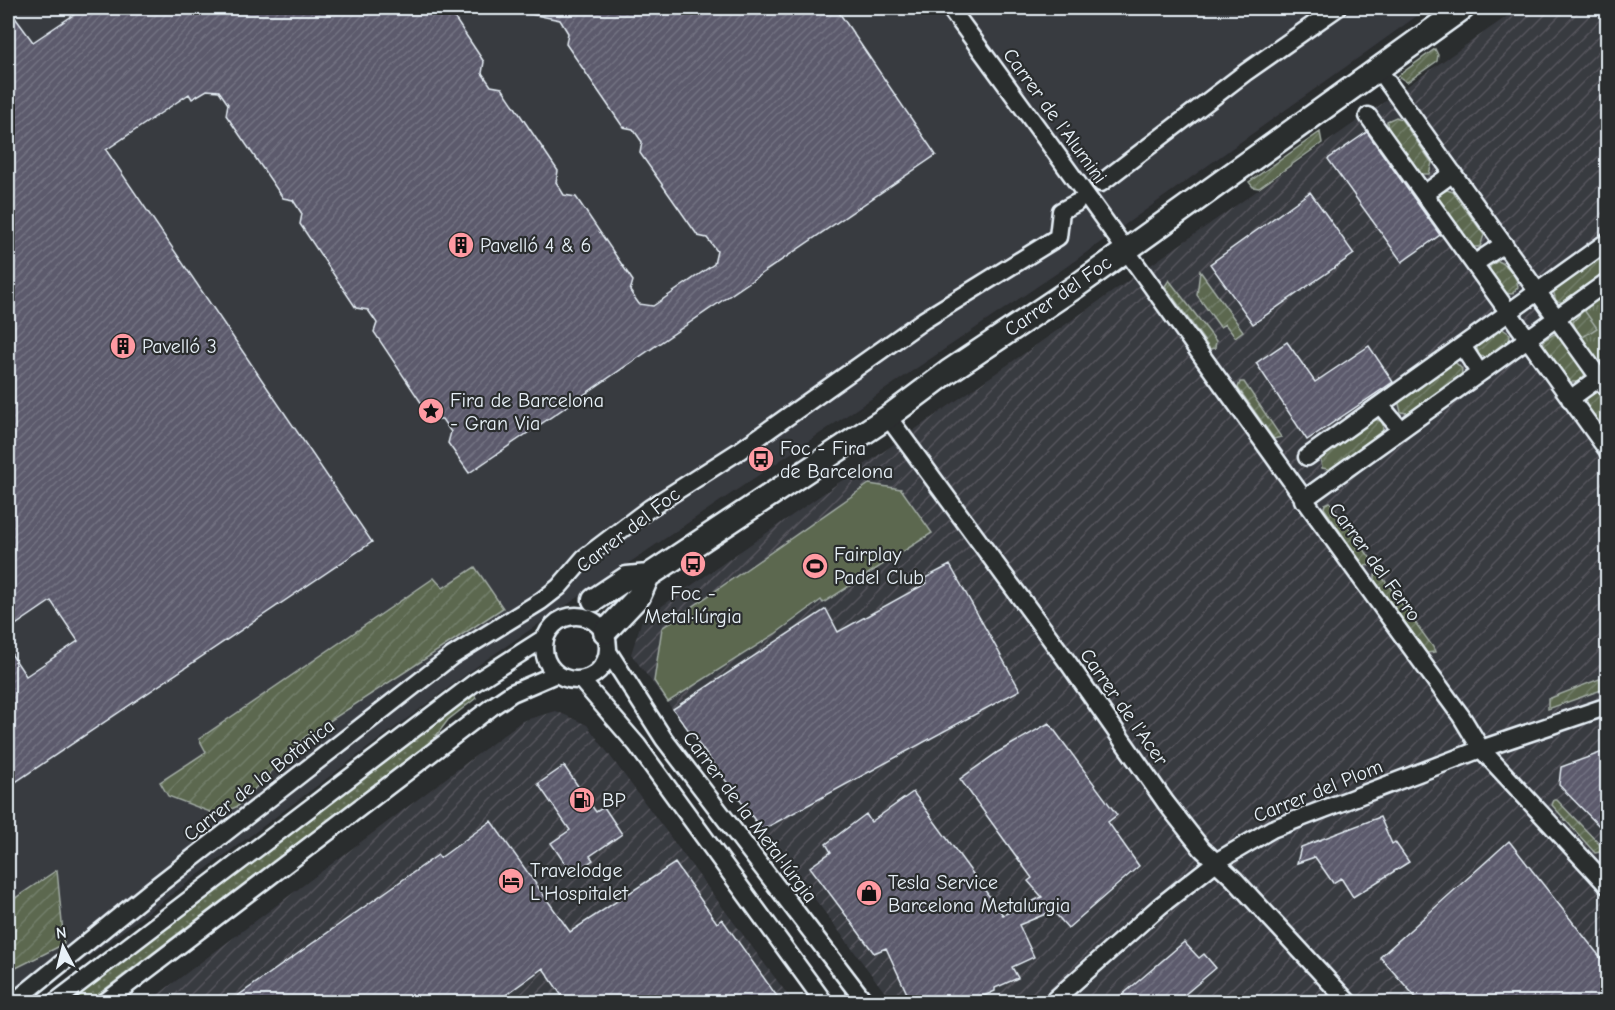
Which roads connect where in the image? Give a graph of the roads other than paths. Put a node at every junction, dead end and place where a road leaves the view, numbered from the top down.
1 (950, 8) edge
2 (1337, 8) edge
3 (1463, 8) edge
4 (1378, 69) junction
5 (1368, 116) dead end
6 (1453, 173) junction
7 (1103, 182) dead end
8 (1424, 194) junction
9 (1076, 203) dead end
10 (1061, 211) joint
11 (1608, 241) edge
12 (1504, 244) junction
13 (1126, 249) junction
14 (1474, 264) junction
15 (1608, 281) edge
16 (1537, 291) junction
17 (1508, 312) junction
18 (1556, 317) junction
19 (1527, 338) junction
20 (1462, 346) junction
21 (1479, 372) junction
22 (1603, 384) edge
23 (1570, 399) junction
24 (1380, 405) junction
25 (888, 417) junction
26 (1400, 429) junction
27 (1608, 451) edge
28 (1307, 457) dead end
29 (1303, 500) junction
30 (648, 576) junction
31 (594, 600) joint
32 (538, 602) joint
33 (575, 615) junction
34 (546, 637) junction
35 (607, 643) junction
36 (556, 674) junction
37 (581, 680) junction
38 (1608, 706) edge
39 (1481, 749) junction
40 (1216, 862) junction
41 (1608, 886) edge
42 (14, 1002) edge
43 (55, 1002) edge
44 (105, 1002) edge
45 (824, 1002) edge
46 (865, 1002) edge
47 (1052, 1002) edge
48 (1348, 1002) edge

1 - 13 street, Carrer de l'Alumini
2 - 7 street
3 - 4 street, Carrer del Foc
4 - 6 street
4 - 13 street, Carrer del Foc
5 - 8 street
6 - 8 street
6 - 12 street
8 - 14 street
9 - 10 street, Carrer de l'Alumini
10 - 32 street, Carrer del Foc
11 - 16 street
12 - 14 street
12 - 16 street
13 - 25 street, Carrer del Foc
13 - 29 street, Carrer del Ferro
14 - 17 street
15 - 18 street
16 - 17 street
16 - 18 street
17 - 19 street
17 - 20 street
18 - 19 street
18 - 22 street
19 - 21 street
19 - 23 street
20 - 21 street
20 - 24 street
21 - 26 street
22 - 23 street
23 - 27 street
24 - 26 street
24 - 28 street
25 - 30 street, Carrer del Foc
25 - 40 street, Carrer de l'Acer
26 - 29 street
29 - 39 street, Carrer del Ferro
30 - 31 street, Carrer del Foc
30 - 35 street, Carrer del Foc
31 - 33 street, Carrer del Foc
32 - 42 street, Carrer de la Botànica
33 - 34 street
33 - 35 street
34 - 36 street
34 - 43 street
35 - 37 street
35 - 46 street, Carrer de la Metal·lúrgia
36 - 37 street
36 - 44 street
37 - 45 street
38 - 39 street, Carrer del Plom
39 - 40 street, Carrer del Plom
39 - 41 street, Carrer del Ferro
40 - 47 street, Carrer del Plom
40 - 48 street, Carrer de l'Acer

